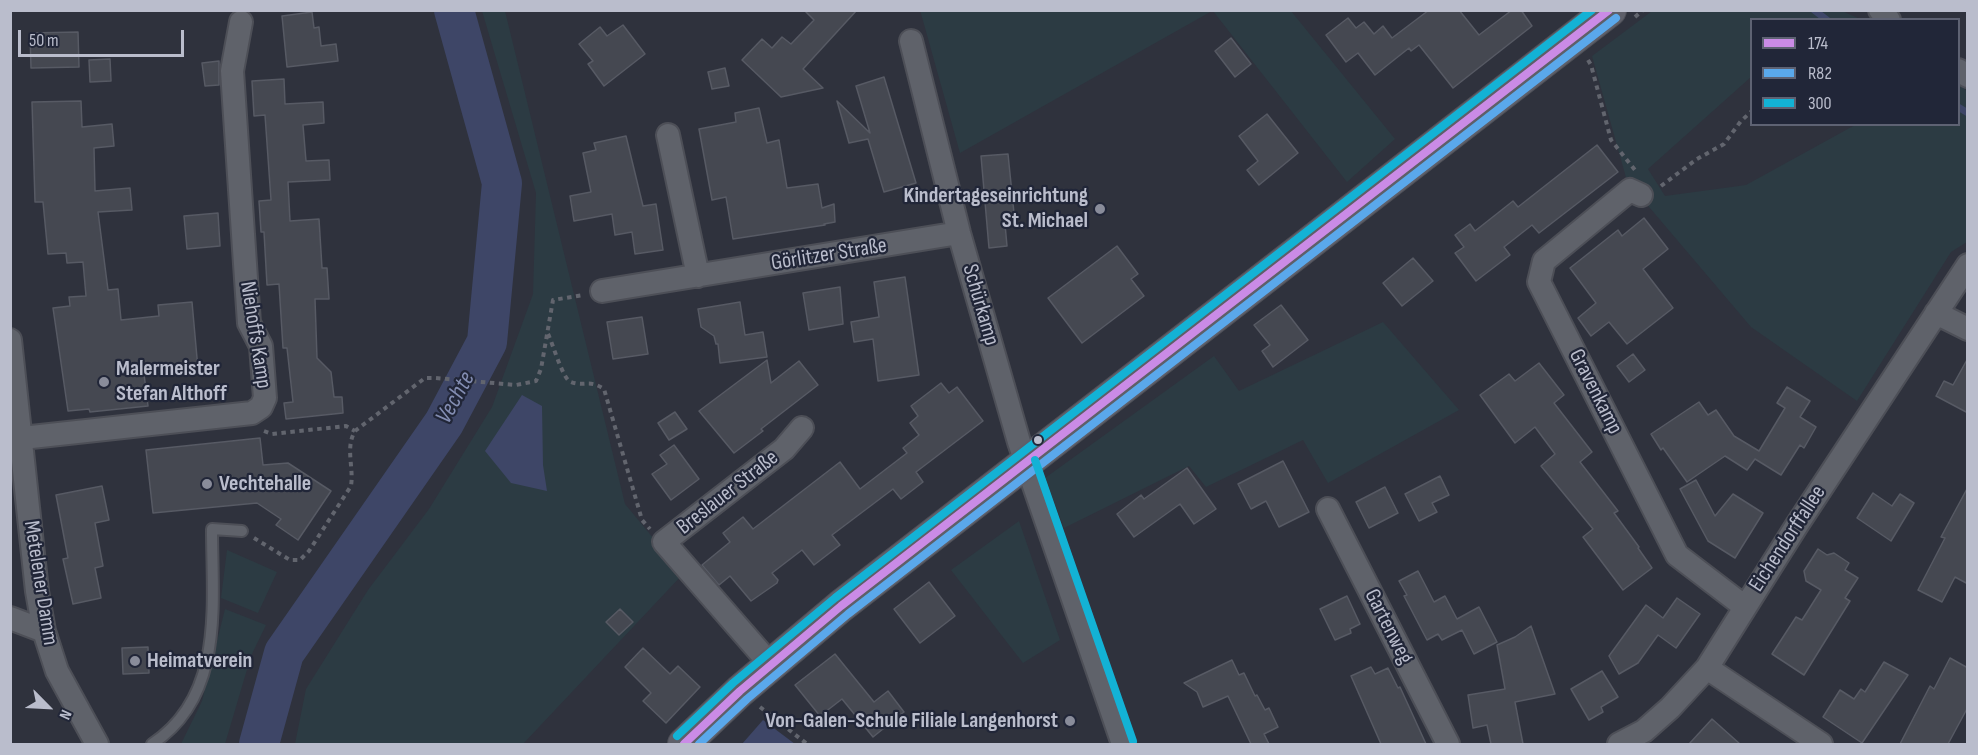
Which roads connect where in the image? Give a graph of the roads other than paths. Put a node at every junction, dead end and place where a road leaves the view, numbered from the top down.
1 (1610, 10) edge
2 (241, 22) dead end
3 (910, 41) dead end
4 (668, 135) dead end
5 (1647, 193) road end
6 (959, 233) junction
7 (1968, 265) edge
8 (698, 276) junction
9 (602, 291) road end
10 (1936, 313) junction
11 (1968, 329) edge
12 (10, 340) edge
13 (11, 348) edge
14 (802, 428) dead end
15 (21, 438) junction
16 (1025, 463) junction
17 (1328, 509) dead end
18 (242, 531) road end
19 (1745, 607) junction
20 (10, 618) edge
21 (44, 631) junction
22 (771, 665) junction
23 (1707, 668) junction
24 (97, 744) edge
25 (152, 744) edge
26 (684, 744) edge
27 (1122, 744) edge
28 (1448, 744) edge
29 (1619, 744) edge
30 (1821, 744) edge

1 - 16 main road
2 - 15 street, Niehoffs Kamp
3 - 6 street, Schürkamp
4 - 8 street
5 - 19 street, Gravenkamp
6 - 8 street, Görlitzer Straße
6 - 16 street, Schürkamp
7 - 10 street, Eichendorffallee
8 - 9 street, Görlitzer Straße
10 - 11 street
10 - 19 street, Eichendorffallee
12 - 13 street, Metelener Damm
13 - 15 street, Metelener Damm
14 - 22 street, Breslauer Straße
15 - 21 street, Metelener Damm
16 - 22 main road
16 - 27 street, Schürkamp
17 - 28 street, Gartenweg
18 - 25 lane
19 - 23 street, Eichendorffallee
20 - 21 street
21 - 24 street, Metelener Damm
22 - 26 main road
23 - 29 street, Eichendorffallee
23 - 30 street

